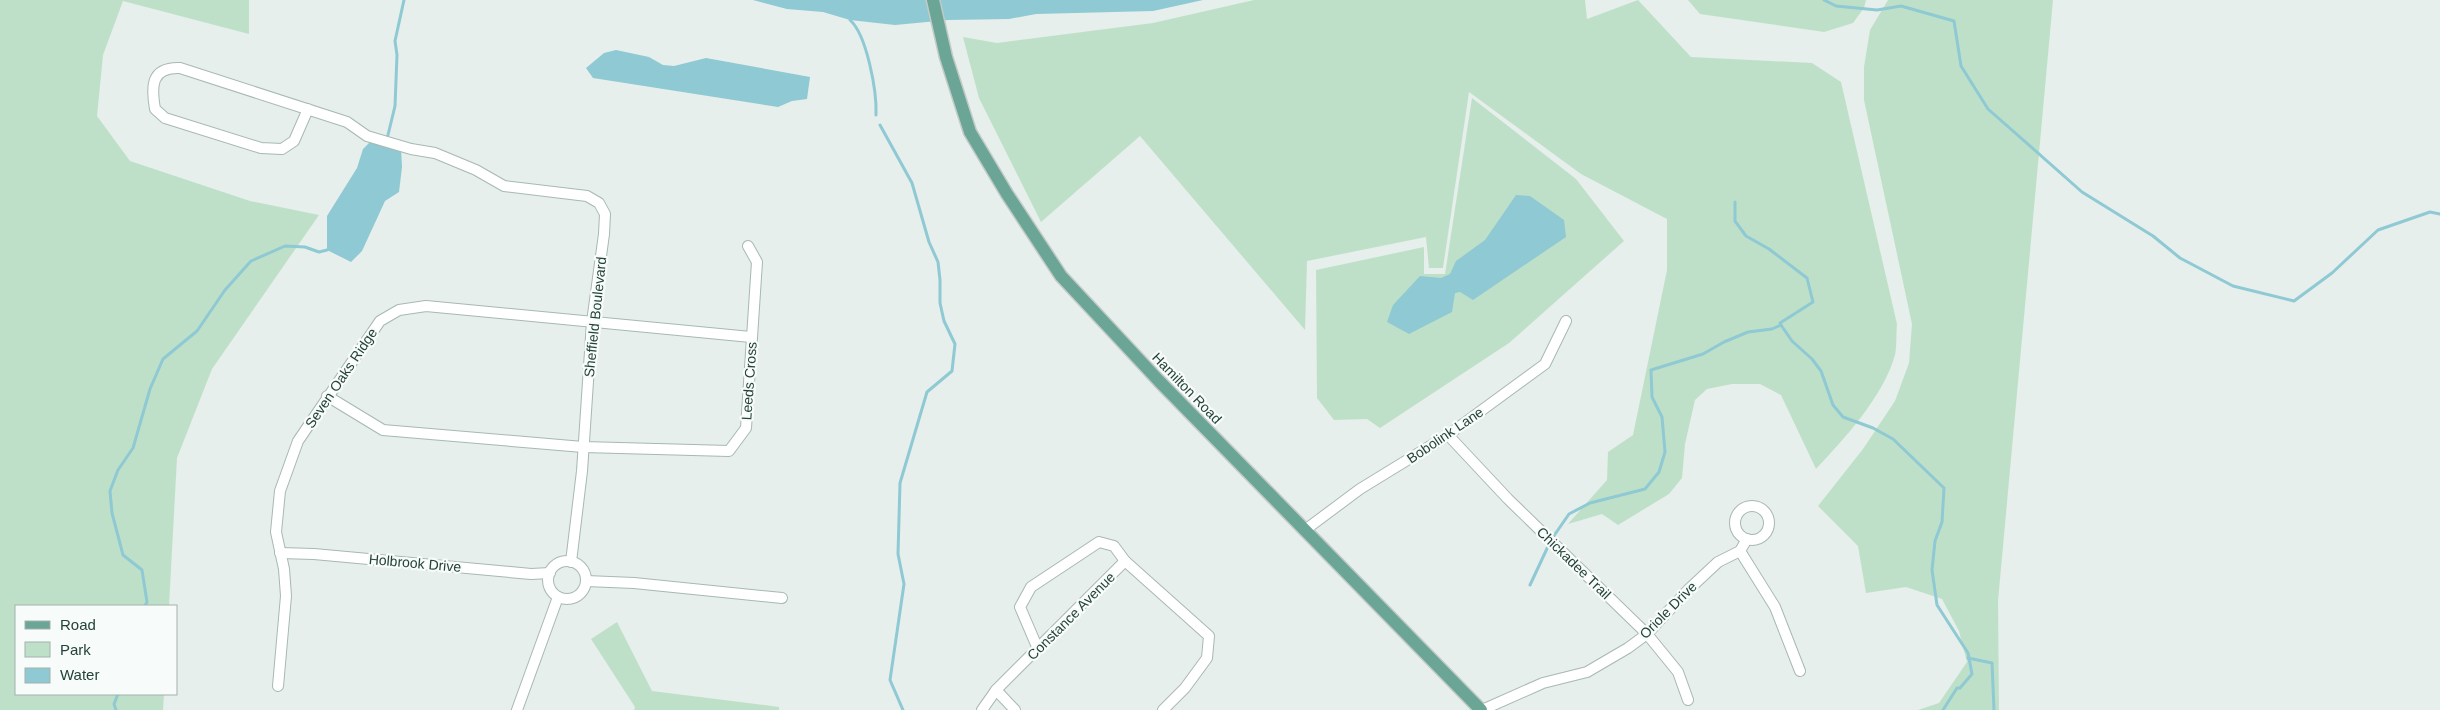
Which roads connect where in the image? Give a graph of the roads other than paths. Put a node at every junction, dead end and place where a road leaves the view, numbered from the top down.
1 (933, 0) edge
2 (308, 108) junction
3 (748, 246) dead end
4 (1566, 321) dead end
5 (592, 322) junction
6 (751, 337) junction
7 (327, 396) junction
8 (1448, 435) junction
9 (583, 447) junction
10 (1305, 530) junction
11 (1747, 539) dead end
12 (1740, 550) junction
13 (280, 553) junction
14 (1126, 561) junction
15 (571, 562) junction
16 (550, 574) junction
17 (586, 581) junction
18 (558, 596) junction
19 (782, 598) dead end
20 (1647, 634) junction
21 (1038, 649) junction
22 (1800, 671) dead end
23 (278, 686) dead end
24 (996, 690) junction
25 (1688, 700) dead end
26 (517, 710) edge
27 (982, 710) edge
28 (1015, 710) edge
29 (1163, 710) edge
30 (1482, 710) edge

1 - 10 main road, Hamilton Road
2 - 2 street, Sheffield Boulevard
2 - 5 street, Sheffield Boulevard
3 - 6 street, Leeds Cross
4 - 8 street, Bobolink Lane
5 - 6 street, Seven Oaks Ridge
5 - 7 street, Seven Oaks Ridge
5 - 9 street, Sheffield Boulevard
6 - 9 street, Leeds Cross
7 - 9 street
7 - 13 street, Seven Oaks Ridge
8 - 10 street, Bobolink Lane
8 - 20 street, Chickadee Trail
9 - 15 street, Sheffield Boulevard
10 - 30 main road, Hamilton Road
11 - 12 street, Oriole Drive
12 - 20 street, Oriole Drive
12 - 22 street
13 - 16 street, Holbrook Drive
13 - 23 street, Seven Oaks Ridge
14 - 21 street, Constance Avenue
14 - 21 street
14 - 29 street, Constance Avenue
15 - 16 street
15 - 17 street
16 - 18 street
17 - 18 street
17 - 19 street
18 - 26 street
20 - 25 street, Chickadee Trail
20 - 30 street, Oriole Drive
21 - 24 street, Constance Avenue
24 - 27 street, Constance Avenue
24 - 28 street

